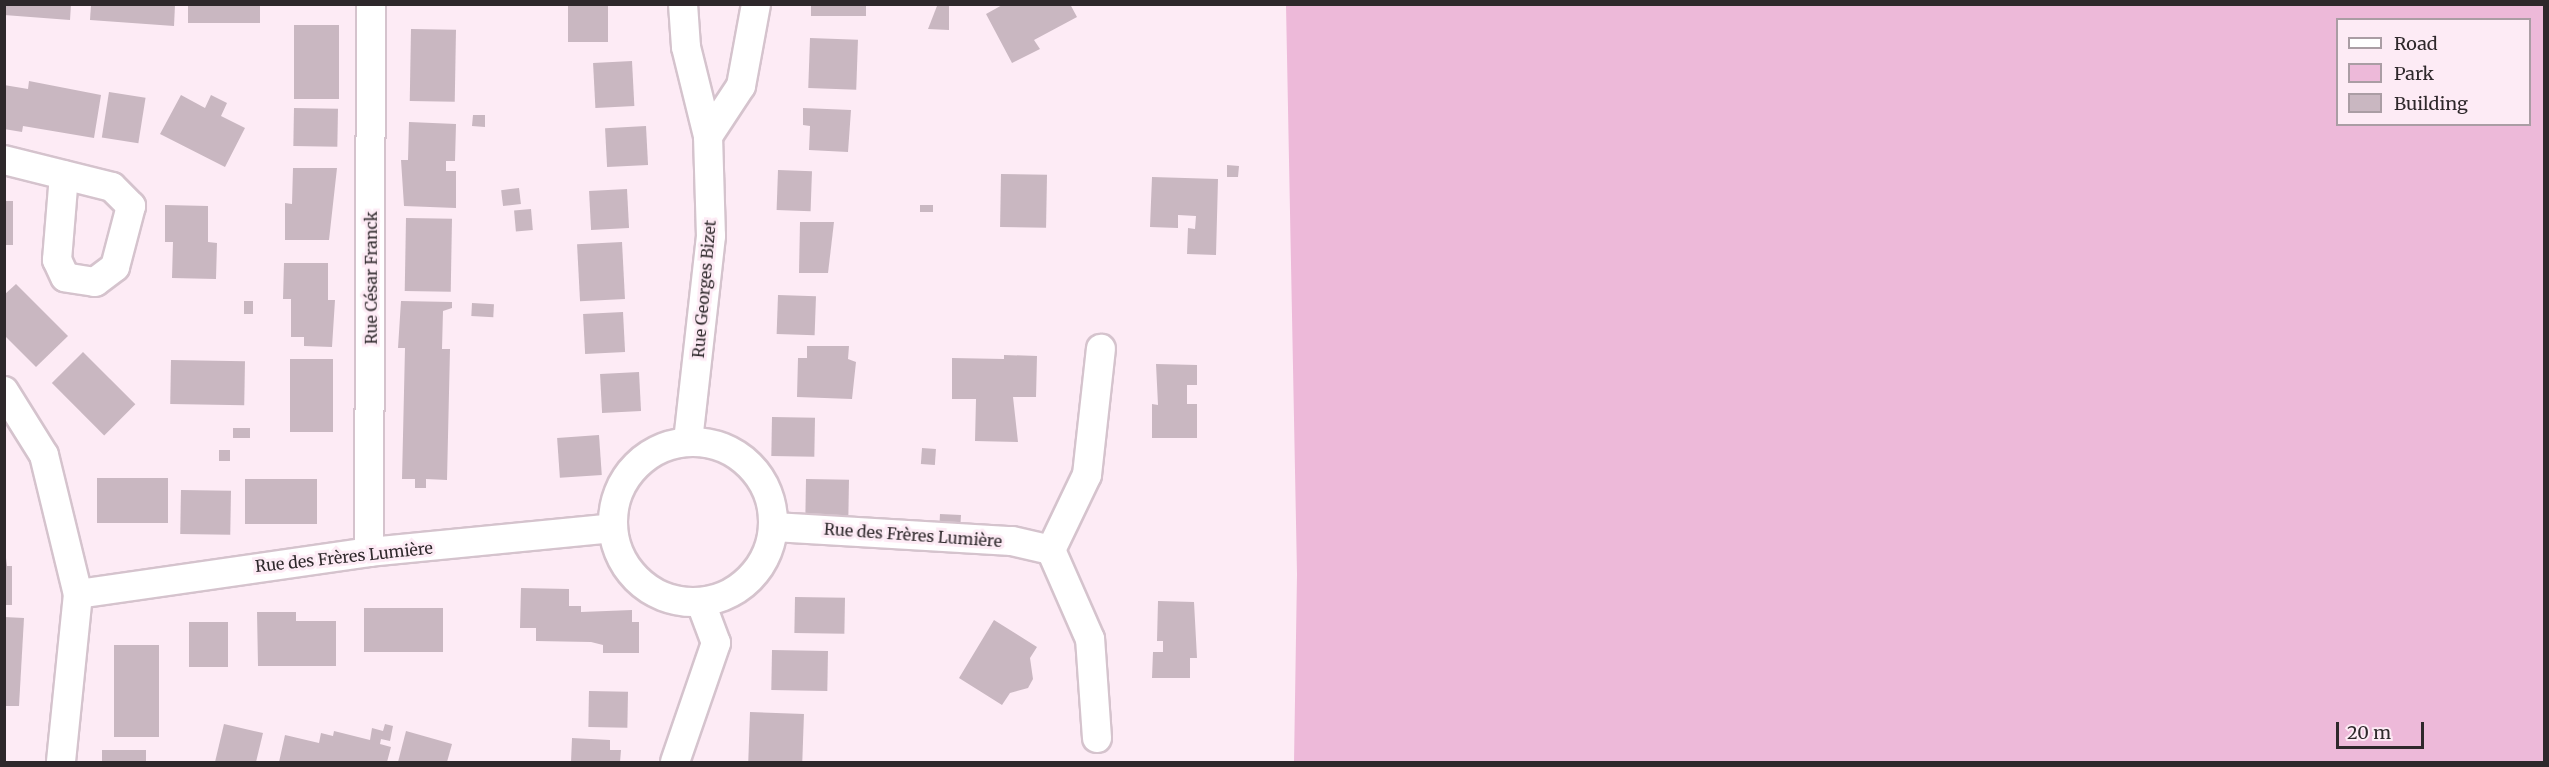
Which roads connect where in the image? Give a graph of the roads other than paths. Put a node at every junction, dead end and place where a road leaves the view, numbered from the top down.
1 (371, 4) edge
2 (683, 4) edge
3 (756, 4) edge
4 (708, 136) junction
5 (4, 160) edge
6 (64, 175) dead end
7 (1101, 349) dead end
8 (7, 399) edge
9 (688, 441) junction
10 (774, 527) junction
11 (612, 528) junction
12 (1051, 550) junction
13 (369, 552) junction
14 (78, 594) junction
15 (701, 603) junction
16 (1096, 738) dead end
17 (61, 762) edge
18 (675, 762) edge

1 - 13 street, Rue César Franck
2 - 4 street, Rue Georges Bizet
3 - 4 street
4 - 9 street, Rue Georges Bizet
5 - 6 street
7 - 12 street
8 - 14 street
9 - 10 street
9 - 11 street
10 - 12 street, Rue des Frères Lumière
10 - 15 street
11 - 13 street, Rue des Frères Lumière
11 - 15 street
12 - 16 street
13 - 14 street, Rue des Frères Lumière
14 - 17 street
15 - 18 street

